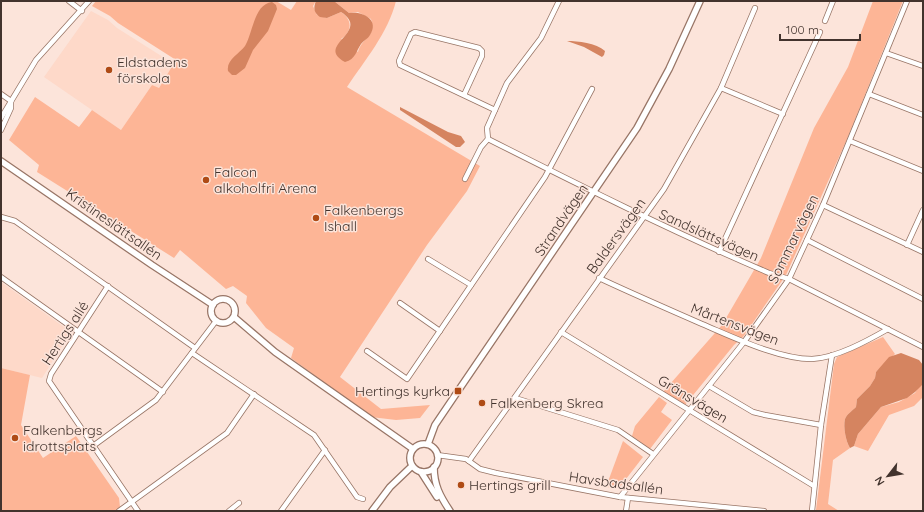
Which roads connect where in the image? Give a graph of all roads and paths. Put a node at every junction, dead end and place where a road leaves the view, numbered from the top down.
1 (69, 1) edge
2 (89, 1) edge
3 (559, 1) edge
4 (700, 1) edge
5 (833, 1) edge
6 (908, 1) edge
7 (755, 8) dead end
8 (82, 11) junction
9 (825, 21) dead end
10 (820, 32) dead end
11 (886, 54) junction
12 (923, 66) edge
13 (721, 88) junction
14 (592, 89) dead end
15 (1, 94) edge
16 (869, 94) junction
17 (464, 95) junction
18 (12, 101) junction
19 (495, 110) junction
20 (783, 114) junction
21 (923, 115) edge
22 (1, 118) edge
23 (1, 130) edge
24 (488, 139) junction
25 (850, 141) junction
26 (1, 161) edge
27 (550, 170) junction
28 (923, 171) edge
29 (465, 179) dead end
30 (595, 191) junction
31 (823, 205) junction
32 (923, 210) edge
33 (1, 217) edge
34 (643, 218) junction
35 (807, 240) junction
36 (907, 245) junction
37 (719, 252) junction
38 (923, 252) edge
39 (428, 259) dead end
40 (1, 277) edge
41 (599, 278) junction
42 (789, 279) junction
43 (108, 286) junction
44 (471, 286) junction
45 (923, 299) edge
46 (400, 303) dead end
47 (213, 305) junction
48 (234, 317) junction
49 (216, 321) junction
50 (888, 329) junction
51 (440, 331) junction
52 (78, 332) junction
53 (561, 332) junction
54 (744, 342) junction
55 (923, 347) edge
56 (195, 348) junction
57 (366, 350) dead end
58 (192, 353) junction
59 (832, 354) junction
60 (709, 386) junction
61 (163, 392) junction
62 (254, 394) junction
63 (515, 398) junction
64 (689, 410) junction
65 (821, 425) junction
66 (428, 444) junction
67 (93, 446) junction
68 (413, 449) junction
69 (325, 450) junction
70 (653, 454) junction
71 (437, 455) junction
72 (469, 461) junction
73 (412, 466) junction
74 (434, 467) junction
75 (421, 472) junction
76 (814, 486) junction
77 (620, 497) junction
78 (628, 498) junction
79 (363, 499) dead end
80 (131, 501) junction
81 (239, 503) dead end
82 (119, 511) edge
83 (138, 511) edge
84 (229, 511) edge
85 (281, 511) edge
86 (372, 511) edge
87 (446, 511) edge
88 (450, 511) edge
89 (626, 511) edge
90 (764, 511) edge
91 (812, 511) edge

1 - 8 street
2 - 8 street
3 - 19 street
4 - 30 street, Strandvägen
5 - 9 street
6 - 11 street, Sommarvägen
7 - 13 street, Baldersvägen
8 - 18 street
10 - 20 street
11 - 12 street
11 - 16 street, Sommarvägen
13 - 20 street
13 - 34 street, Baldersvägen
14 - 27 street
15 - 18 street
16 - 21 street
16 - 25 street, Sommarvägen
17 - 17 street
17 - 19 street
18 - 22 street
18 - 23 street
19 - 24 street
20 - 37 street
24 - 27 street, Sandslättsvägen
24 - 29 street
25 - 28 street
25 - 31 street, Sommarvägen
26 - 47 street, Kristineslättsallén
27 - 30 street, Sandslättsvägen
27 - 44 street
30 - 34 street, Sandslättsvägen
30 - 66 street, Strandvägen
31 - 35 street, Sommarvägen
31 - 36 street
32 - 36 street
33 - 43 street
34 - 37 street, Sandslättsvägen
34 - 41 street, Baldersvägen
35 - 42 street, Sommarvägen
35 - 45 street
36 - 38 street
37 - 42 street, Sandslättsvägen
39 - 44 street
40 - 52 street
41 - 53 street, Baldersvägen
41 - 54 street, Mårtensvägen
42 - 50 street, Sandslättsvägen
42 - 54 street, Sommarvägen
43 - 52 street, Hertigs allé
43 - 56 street
44 - 51 street
46 - 51 street
47 - 48 street
47 - 49 street
48 - 49 street
48 - 68 street
49 - 56 street
50 - 55 street, Sandslättsvägen
50 - 59 street, Mårtensvägen
51 - 57 street
52 - 61 street
52 - 67 street, Hertigs allé
53 - 63 street, Baldersvägen
53 - 64 street, Gränsvägen
54 - 59 street, Mårtensvägen
54 - 60 street, Sommarvägen
56 - 58 street
58 - 61 street
58 - 62 street
59 - 65 street
60 - 64 street, Sommarvägen
60 - 65 street
61 - 67 street
62 - 69 street
62 - 80 street
63 - 70 street
63 - 72 street, Baldersvägen
64 - 70 street, Sommarvägen
64 - 76 street, Gränsvägen
65 - 76 street
66 - 68 street
66 - 71 street
67 - 80 street, Hertigs allé
68 - 73 street
69 - 79 street
69 - 85 street
70 - 77 street, Sommarvägen
71 - 72 street, Havsbadsallén
71 - 74 street
72 - 77 street, Havsbadsallén
73 - 75 street
73 - 86 street
74 - 75 street
74 - 88 street
75 - 87 street
76 - 91 street
77 - 78 street, Havsbadsallén
78 - 89 street
78 - 90 street, Havsbadsallén
80 - 82 street
80 - 83 street, Hertigs allé
81 - 84 street

